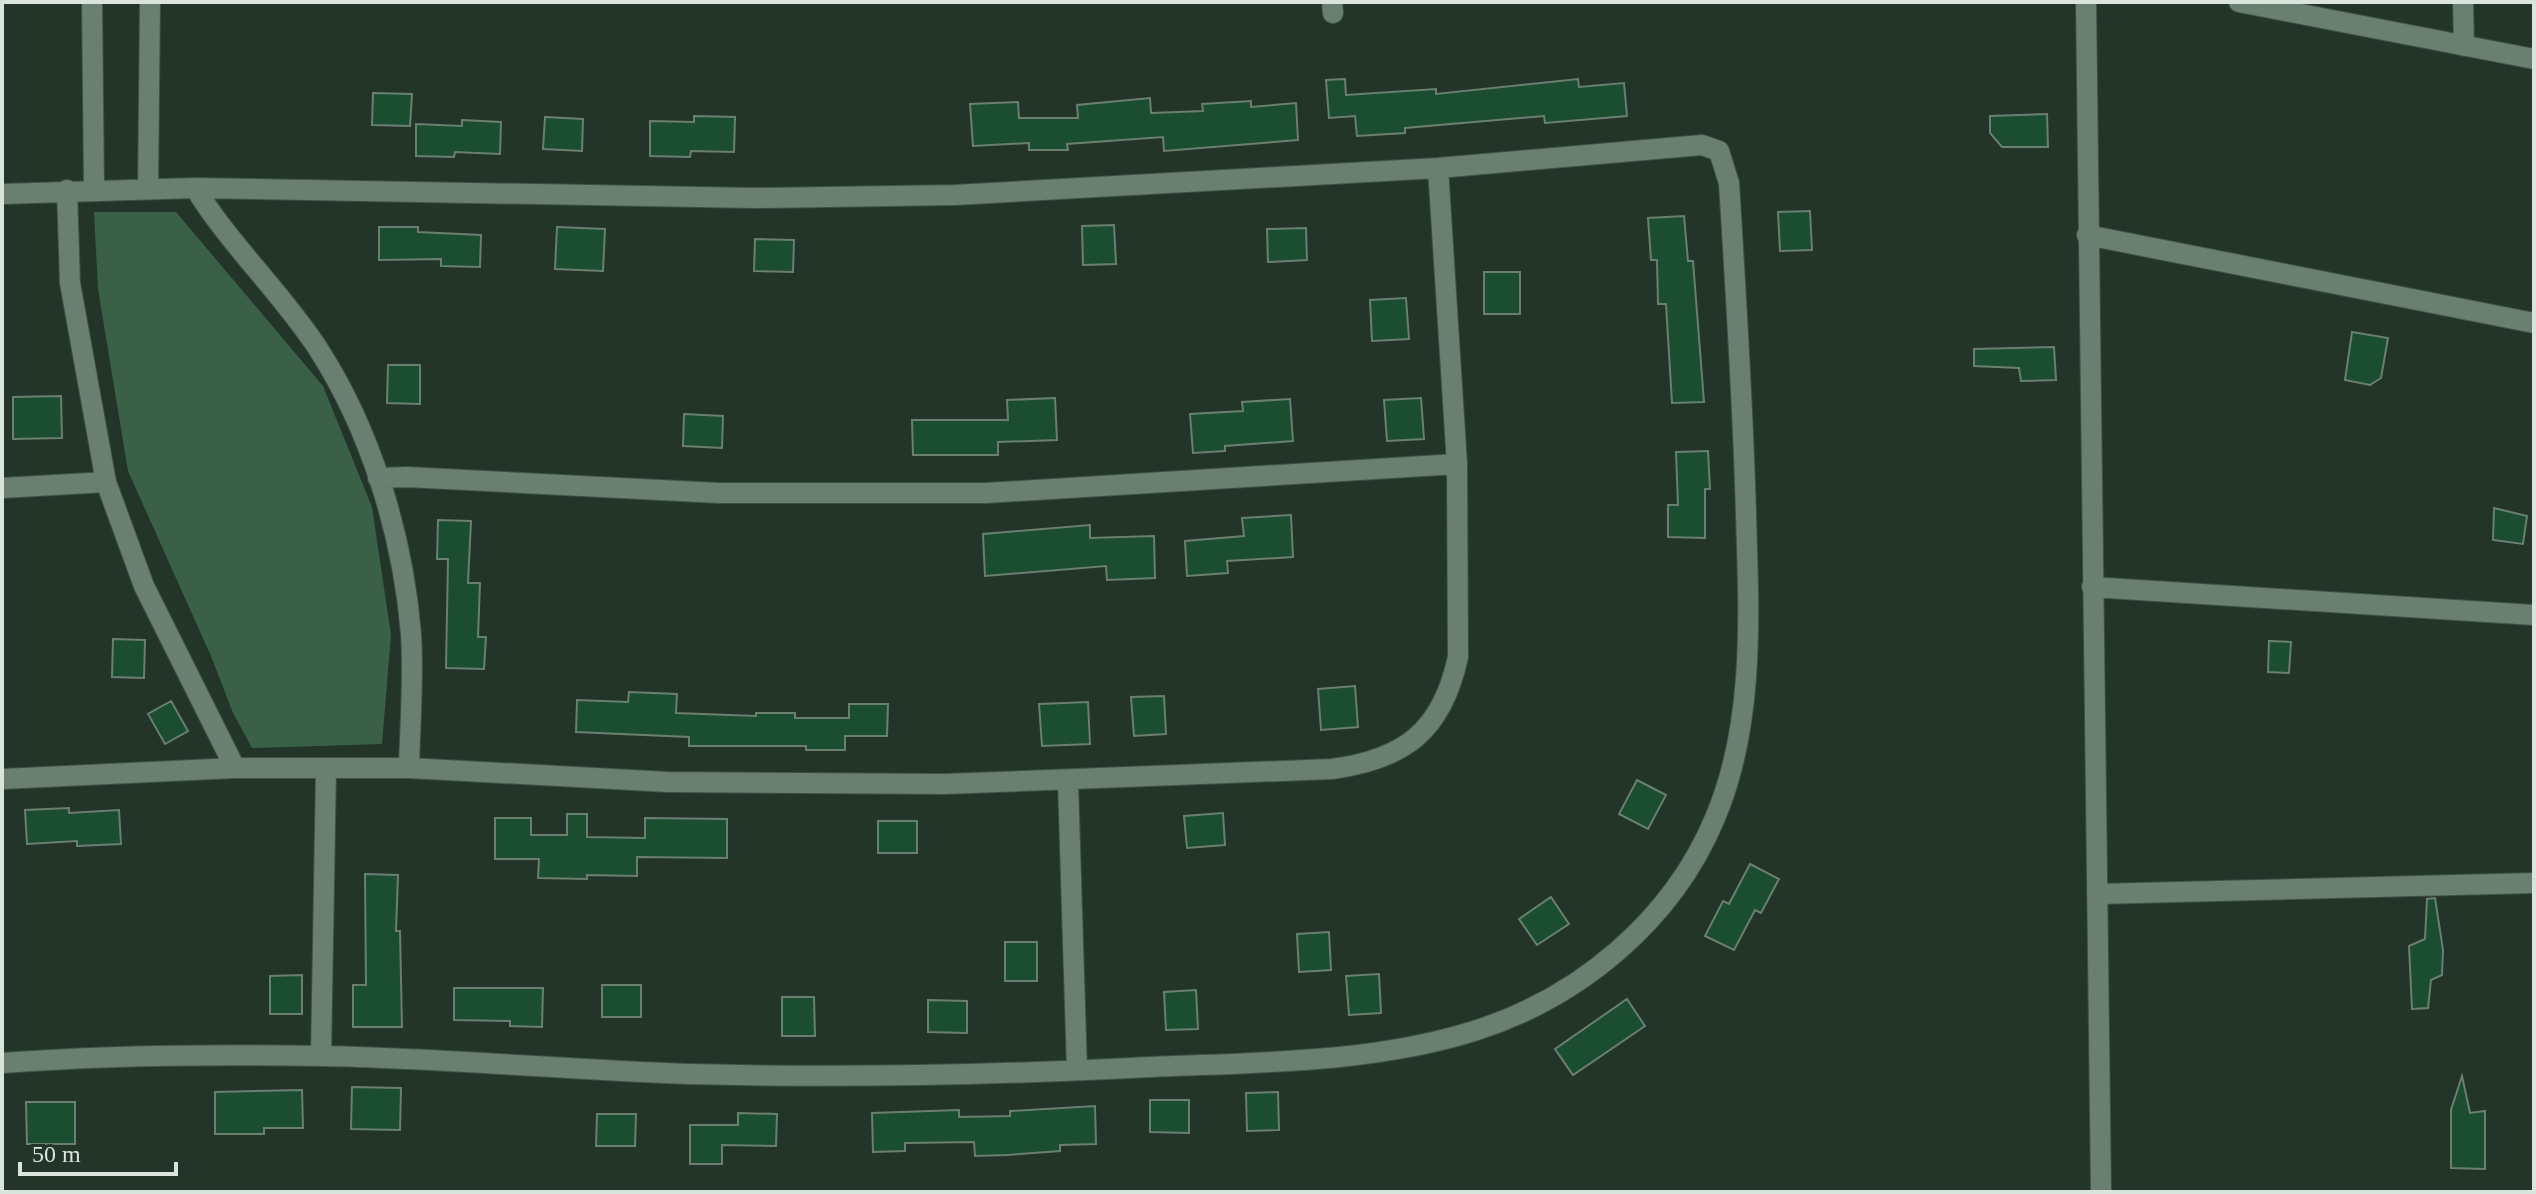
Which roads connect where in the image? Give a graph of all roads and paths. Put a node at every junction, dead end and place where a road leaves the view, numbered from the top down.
1 (92, 2) edge
2 (150, 2) edge
3 (2086, 2) edge
4 (2239, 2) edge
5 (2463, 2) edge
6 (2464, 46) junction
7 (2534, 59) edge
8 (1438, 168) junction
9 (94, 188) junction
10 (148, 188) junction
11 (195, 188) junction
12 (67, 190) junction
13 (2, 194) edge
14 (2087, 235) junction
15 (2534, 323) edge
16 (1457, 464) junction
17 (378, 478) junction
18 (106, 482) junction
19 (2, 488) edge
20 (2092, 587) junction
21 (2534, 615) edge
22 (235, 768) junction
23 (409, 768) junction
24 (326, 770) junction
25 (2, 779) edge
26 (1068, 782) junction
27 (2534, 883) edge
28 (2097, 894) junction
29 (321, 1056) junction
30 (2, 1063) edge
31 (1077, 1070) junction
32 (2101, 1192) edge

1 - 9 street
2 - 10 street
3 - 14 street
4 - 6 street
5 - 6 street
6 - 7 street
8 - 11 street
8 - 16 street
8 - 31 street
9 - 10 street
9 - 12 street
10 - 11 street
11 - 17 street
12 - 13 street
12 - 18 street
14 - 15 street
14 - 20 street
16 - 17 street
16 - 26 street
17 - 23 street
18 - 19 street
18 - 22 street
20 - 21 street
20 - 28 street
22 - 24 street
22 - 25 street
23 - 24 street
23 - 26 street
24 - 29 street
26 - 31 street
27 - 28 street
28 - 32 street
29 - 30 street
29 - 31 street

